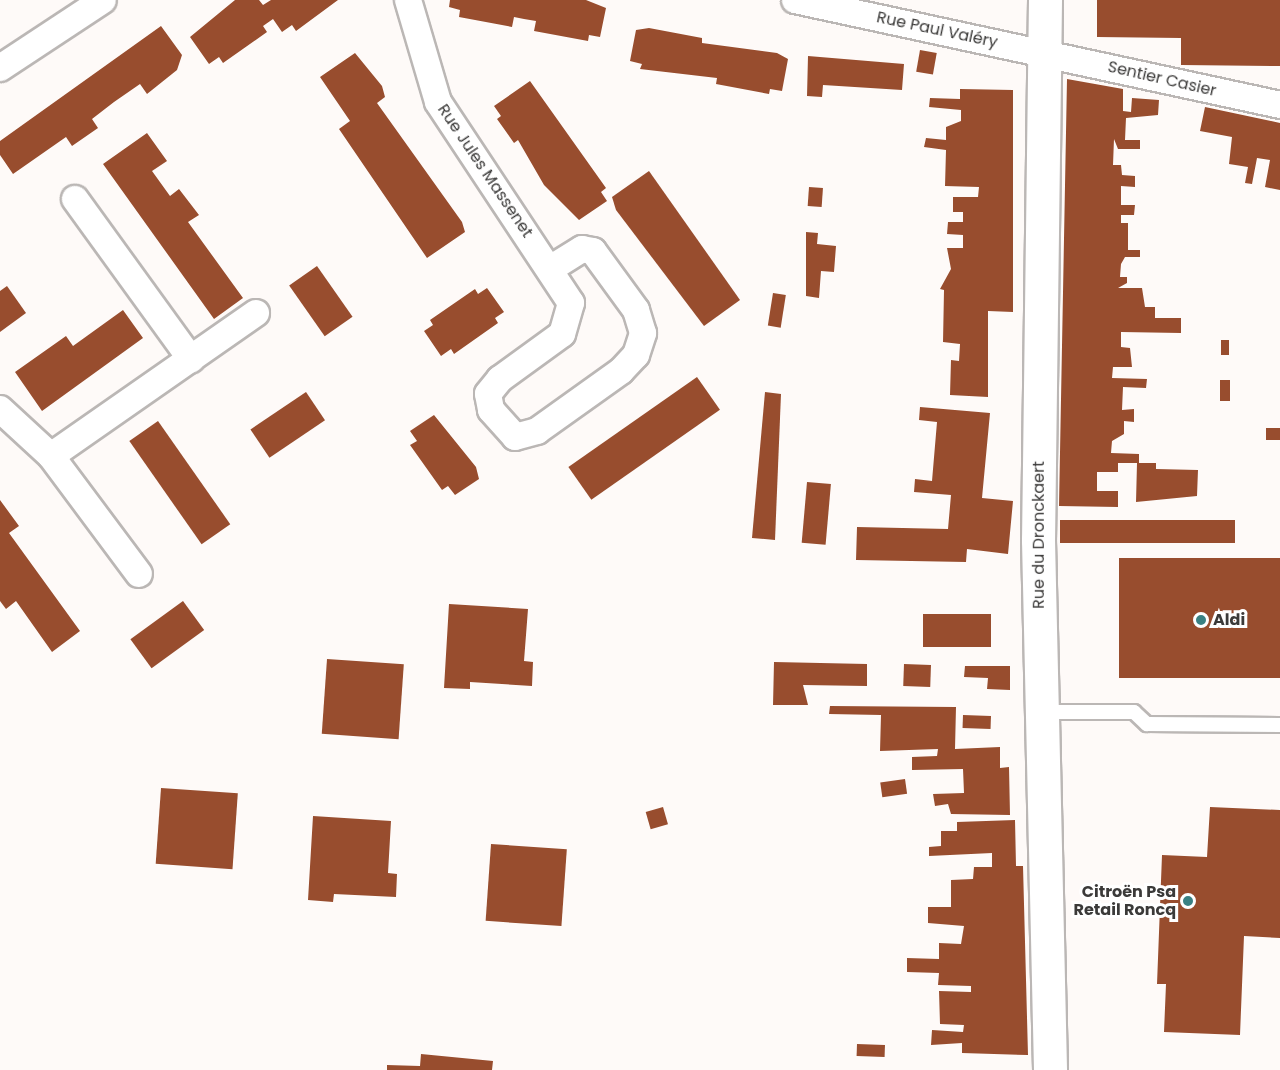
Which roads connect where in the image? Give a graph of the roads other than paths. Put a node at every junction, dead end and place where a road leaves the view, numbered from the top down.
1 (103, 0) edge
2 (408, 0) edge
3 (795, 0) edge
4 (1045, 0) edge
5 (1044, 52) junction
6 (0, 68) edge
7 (1280, 105) edge
8 (75, 199) dead end
9 (550, 269) junction
10 (256, 313) dead end
11 (190, 359) junction
12 (0, 409) edge
13 (51, 456) junction
14 (139, 574) dead end
15 (1041, 712) junction
16 (1280, 725) edge
17 (1050, 1070) edge

1 - 6 street
2 - 9 street, Rue Jules Massenet
3 - 5 street, Rue Paul Valéry
4 - 5 main road, Rue du Dronckaert
5 - 7 street, Sentier Casier
5 - 15 main road, Rue du Dronckaert
8 - 11 street
9 - 9 street, Rue Jules Massenet
10 - 11 street
11 - 13 street
12 - 13 street
13 - 14 street
15 - 16 lane
15 - 17 main road, Rue du Dronckaert

